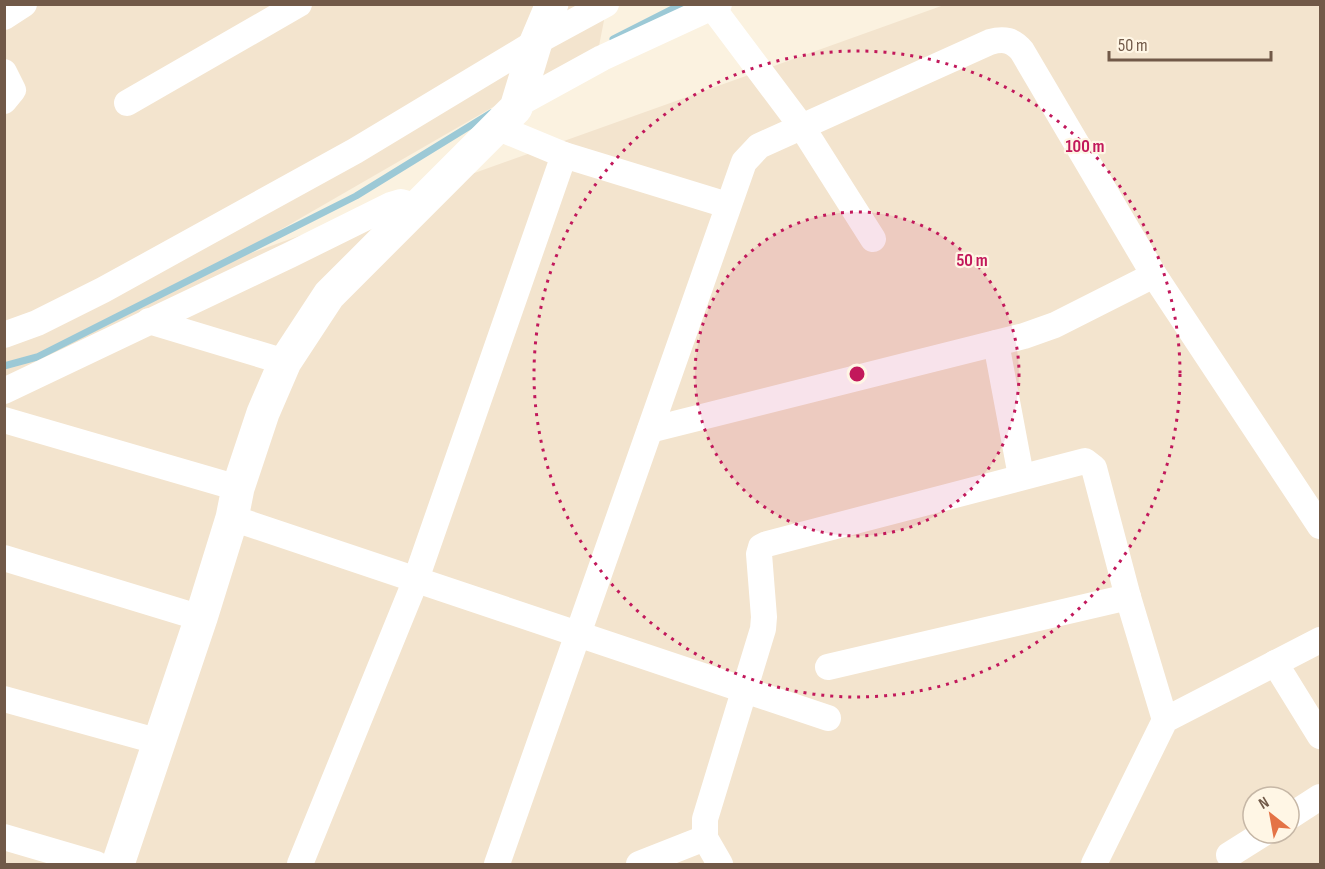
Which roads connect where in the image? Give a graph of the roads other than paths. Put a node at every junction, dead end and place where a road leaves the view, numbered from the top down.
1 (24, 4) edge
2 (299, 4) edge
3 (552, 4) edge
4 (606, 4) edge
5 (716, 6) edge
6 (4, 17) edge
7 (534, 48) junction
8 (4, 72) edge
9 (521, 100) junction
10 (4, 101) edge
11 (127, 103) dead end
12 (802, 127) junction
13 (499, 128) junction
14 (564, 156) junction
15 (727, 205) junction
16 (416, 206) junction
17 (873, 239) dead end
18 (1154, 275) junction
19 (149, 321) junction
20 (4, 335) edge
21 (996, 343) junction
22 (285, 362) junction
23 (4, 390) edge
24 (4, 420) edge
25 (650, 430) junction
26 (1021, 476) junction
27 (235, 503) junction
28 (1320, 526) edge
29 (4, 558) edge
30 (415, 582) junction
31 (1128, 597) junction
32 (201, 618) junction
33 (580, 634) junction
34 (1320, 640) edge
35 (1275, 663) junction
36 (828, 667) dead end
37 (743, 689) junction
38 (4, 699) edge
39 (828, 718) dead end
40 (1165, 720) junction
41 (1320, 736) edge
42 (160, 742) junction
43 (1317, 806) edge
44 (1301, 812) edge
45 (4, 837) edge
46 (705, 838) junction
47 (1245, 845) edge
48 (1229, 855) dead end
49 (96, 864) edge
50 (118, 864) edge
51 (300, 864) edge
52 (497, 864) edge
53 (639, 864) edge
54 (720, 864) edge
55 (1094, 864) edge

1 - 6 street
2 - 11 street
3 - 7 street
4 - 7 street
5 - 9 street
5 - 12 street
7 - 9 street
7 - 20 street
8 - 10 street
9 - 13 street
12 - 15 street
12 - 17 street
12 - 18 street
13 - 14 street
13 - 16 street
14 - 15 street
14 - 30 street
15 - 25 street
16 - 19 street
16 - 22 street
18 - 21 street
18 - 28 street
19 - 22 street
19 - 23 street
21 - 25 street
21 - 26 street
22 - 27 street
24 - 27 street
25 - 33 street
26 - 31 street
26 - 37 street
27 - 30 street
27 - 32 street
29 - 32 street
30 - 33 street
30 - 51 street
31 - 36 street
31 - 40 street
32 - 42 street
33 - 37 street
33 - 52 street
34 - 35 street
35 - 40 street
35 - 41 street
37 - 39 street
37 - 46 street
38 - 42 street
40 - 55 street
42 - 50 street
43 - 44 street
45 - 49 street
46 - 53 street
46 - 54 street
47 - 48 street

